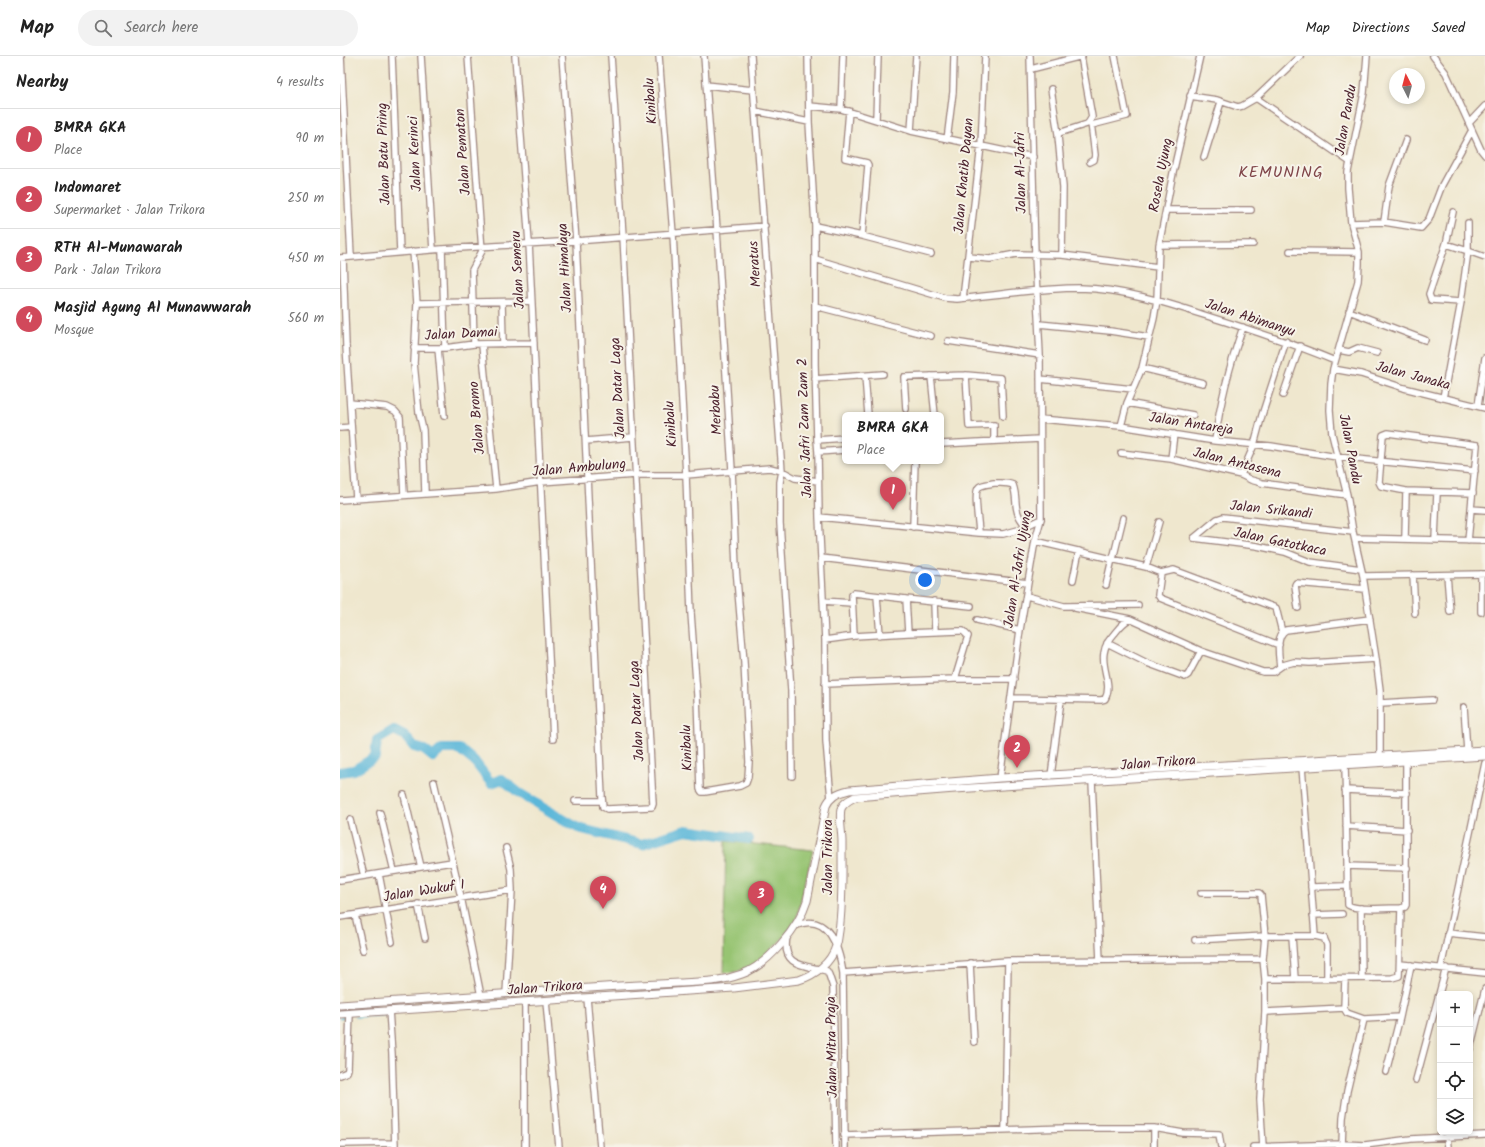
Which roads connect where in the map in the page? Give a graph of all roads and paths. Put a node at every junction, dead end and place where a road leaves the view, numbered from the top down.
1 (341, 56) edge
2 (392, 56) edge
3 (421, 56) edge
4 (468, 56) edge
5 (515, 56) edge
6 (562, 56) edge
7 (611, 56) edge
8 (659, 56) edge
9 (704, 56) edge
10 (751, 56) edge
11 (808, 56) edge
12 (843, 56) edge
13 (878, 56) edge
14 (916, 56) edge
15 (954, 56) edge
16 (985, 56) edge
17 (1030, 56) edge
18 (1081, 56) edge
19 (1115, 56) edge
20 (1200, 56) edge
21 (1300, 56) edge
22 (1366, 56) edge
23 (1433, 56) edge
24 (1030, 69) junction
25 (706, 85) junction
26 (1052, 89) dead end
27 (753, 90) junction
28 (1190, 96) junction
29 (1256, 98) junction
30 (1222, 102) junction
31 (809, 106) junction
32 (1485, 106) edge
33 (841, 109) junction
34 (755, 111) junction
35 (849, 111) junction
36 (876, 119) junction
37 (809, 122) junction
38 (1091, 123) junction
39 (1469, 123) junction
40 (1472, 130) junction
41 (911, 131) junction
42 (1058, 134) junction
43 (947, 140) junction
44 (1406, 140) dead end
45 (981, 146) junction
46 (1485, 155) edge
47 (1204, 157) dead end
48 (1033, 158) junction
49 (1090, 162) dead end
50 (1350, 162) junction
51 (1166, 210) junction
52 (1251, 210) dead end
53 (1453, 212) dead end
54 (1384, 222) junction
55 (1468, 222) dead end
56 (1351, 223) junction
57 (765, 226) junction
58 (814, 226) junction
59 (717, 229) junction
60 (673, 234) junction
61 (623, 236) junction
62 (862, 236) junction
63 (576, 241) junction
64 (529, 243) junction
65 (1253, 244) dead end
66 (1446, 244) junction
67 (1159, 245) junction
68 (482, 246) junction
69 (442, 248) junction
70 (433, 250) junction
71 (1290, 251) dead end
72 (1468, 251) junction
73 (400, 252) junction
74 (413, 252) junction
75 (1358, 252) junction
76 (931, 254) dead end
77 (1035, 255) junction
78 (1062, 255) junction
79 (351, 256) junction
80 (968, 257) junction
81 (1485, 257) edge
82 (341, 258) edge
83 (815, 259) junction
84 (1158, 267) junction
85 (1037, 290) junction
86 (963, 298) junction
87 (1157, 300) junction
88 (531, 301) junction
89 (473, 302) junction
90 (502, 302) junction
91 (1461, 302) junction
92 (416, 303) junction
93 (445, 303) junction
94 (815, 306) junction
95 (1349, 311) junction
96 (1039, 324) junction
97 (343, 326) edge
98 (1243, 327) junction
99 (931, 336) dead end
100 (1149, 337) junction
101 (1425, 340) dead end
102 (948, 341) dead end
103 (1286, 341) junction
104 (534, 343) junction
105 (474, 344) junction
106 (503, 344) junction
107 (482, 345) junction
108 (343, 346) edge
109 (1300, 346) junction
110 (414, 348) junction
111 (438, 348) junction
112 (445, 348) junction
113 (1339, 350) junction
114 (1377, 353) dead end
115 (1040, 355) junction
116 (1485, 358) edge
117 (1335, 361) junction
118 (1142, 368) junction
119 (1333, 370) junction
120 (883, 374) dead end
121 (966, 375) junction
122 (865, 376) junction
123 (931, 376) junction
124 (815, 379) junction
125 (1040, 379) junction
126 (1203, 383) dead end
127 (1133, 389) junction
128 (1283, 395) dead end
129 (1443, 398) junction
130 (350, 403) junction
131 (1127, 403) junction
132 (1478, 406) junction
133 (1485, 408) edge
134 (906, 409) dead end
135 (868, 412) edge
136 (934, 412) edge
137 (1193, 415) dead end
138 (444, 416) dead end
139 (1003, 416) dead end
140 (1040, 419) junction
141 (1122, 426) junction
142 (351, 427) junction
143 (340, 428) edge
144 (1174, 434) junction
145 (633, 437) junction
146 (842, 438) edge
147 (1040, 439) junction
148 (816, 440) junction
149 (586, 441) junction
150 (994, 441) junction
151 (1215, 441) junction
152 (944, 444) edge
153 (1254, 445) junction
154 (842, 450) edge
155 (818, 452) junction
156 (1121, 453) dead end
157 (1337, 457) junction
158 (1171, 459) junction
159 (1381, 461) junction
160 (916, 464) edge
161 (732, 470) junction
162 (782, 471) junction
163 (1475, 471) junction
164 (686, 474) junction
165 (635, 475) junction
166 (1241, 475) junction
167 (588, 479) junction
168 (541, 482) junction
169 (818, 482) junction
170 (496, 488) junction
171 (1406, 491) junction
172 (425, 493) junction
173 (1437, 493) junction
174 (1472, 493) junction
175 (404, 494) junction
176 (1347, 495) junction
177 (356, 499) junction
178 (340, 500) edge
179 (1471, 509) junction
180 (1485, 510) edge
181 (819, 517) junction
182 (1123, 518) dead end
183 (1041, 519) junction
184 (1158, 522) dead end
185 (1026, 526) junction
186 (913, 527) junction
187 (979, 533) junction
188 (1354, 535) junction
189 (1194, 538) joint
190 (1405, 539) junction
191 (1435, 539) junction
192 (1468, 540) junction
193 (1035, 541) junction
194 (1485, 541) edge
195 (1079, 551) junction
196 (821, 558) junction
197 (1112, 559) junction
198 (1146, 567) junction
199 (1361, 569) junction
200 (1161, 573) junction
201 (1483, 574) edge
202 (1447, 575) junction
203 (1363, 576) junction
204 (1413, 576) junction
205 (1073, 580) dead end
206 (1028, 583) junction
207 (1106, 585) dead end
208 (1366, 589) junction
209 (877, 596) junction
210 (1027, 596) junction
211 (906, 599) junction
212 (823, 601) junction
213 (934, 601) junction
214 (852, 603) junction
215 (1138, 605) dead end
216 (971, 606) dead end
217 (1064, 606) junction
218 (1298, 608) dead end
219 (1450, 612) dead end
220 (1481, 612) dead end
221 (1415, 613) dead end
222 (1130, 619) junction
223 (1370, 619) junction
224 (977, 620) dead end
225 (1020, 630) junction
226 (935, 632) junction
227 (1282, 632) junction
228 (908, 633) junction
229 (880, 634) junction
230 (854, 636) junction
231 (825, 640) junction
232 (1107, 643) junction
233 (1279, 645) junction
234 (1201, 651) junction
235 (1376, 659) junction
236 (1280, 667) junction
237 (955, 679) junction
238 (1014, 679) junction
239 (825, 684) junction
240 (1011, 698) junction
241 (1062, 700) junction
242 (1432, 700) dead end
243 (1380, 703) junction
244 (1464, 707) dead end
245 (553, 739) dead end
246 (1485, 750) edge
247 (1467, 751) junction
248 (1380, 755) junction
249 (1426, 756) junction
250 (1485, 756) edge
251 (1406, 761) junction
252 (1485, 763) edge
253 (1345, 764) junction
254 (1302, 767) junction
255 (792, 776) dead end
256 (1051, 776) junction
257 (1000, 778) junction
258 (1092, 781) junction
259 (434, 782) dead end
260 (955, 785) junction
261 (943, 786) junction
262 (1345, 790) junction
263 (702, 791) joint
264 (1407, 793) junction
265 (404, 795) dead end
266 (831, 798) junction
267 (575, 801) dead end
268 (602, 801) junction
269 (380, 813) dead end
270 (350, 820) dead end
271 (1346, 826) junction
272 (1407, 830) junction
273 (506, 848) dead end
274 (452, 862) junction
275 (1347, 866) junction
276 (421, 867) junction
277 (1407, 868) junction
278 (394, 871) junction
279 (379, 874) junction
280 (364, 876) junction
281 (340, 880) edge
282 (1344, 886) dead end
283 (1311, 887) junction
284 (512, 890) junction
285 (1201, 893) dead end
286 (461, 898) junction
287 (418, 904) junction
288 (1362, 908) junction
289 (1401, 908) junction
290 (385, 910) junction
291 (1342, 914) dead end
292 (355, 915) junction
293 (1313, 915) junction
294 (340, 917) edge
295 (795, 926) junction
296 (1448, 933) junction
297 (788, 935) junction
298 (1265, 936) junction
299 (1292, 936) junction
300 (1315, 936) junction
301 (1485, 937) edge
302 (425, 938) dead end
303 (1195, 940) dead end
304 (392, 942) dead end
305 (836, 947) junction
306 (362, 950) dead end
307 (1263, 959) junction
308 (1008, 961) junction
309 (1100, 961) junction
310 (970, 963) junction
311 (1400, 964) junction
312 (1411, 965) junction
313 (1443, 968) junction
314 (820, 969) junction
315 (843, 973) junction
316 (1485, 973) edge
317 (1345, 978) junction
318 (1362, 978) junction
319 (1265, 979) junction
320 (1295, 979) junction
321 (1327, 979) junction
322 (642, 985) junction
323 (1485, 989) edge
324 (506, 994) junction
325 (642, 994) junction
326 (481, 996) junction
327 (587, 998) junction
328 (412, 1000) junction
329 (546, 1001) junction
330 (525, 1002) junction
331 (340, 1005) edge
332 (1344, 1008) junction
333 (413, 1009) junction
334 (389, 1010) junction
335 (1265, 1012) junction
336 (350, 1013) junction
337 (340, 1014) edge
338 (1400, 1017) junction
339 (1364, 1019) junction
340 (1473, 1038) edge
341 (974, 1042) dead end
342 (1386, 1072) dead end
343 (340, 1075) edge
344 (1416, 1080) dead end
345 (1154, 1128) junction
346 (1005, 1130) junction
347 (844, 1135) junction
348 (1448, 1135) edge
349 (1473, 1135) edge
350 (1485, 1135) edge
351 (340, 1144) edge
352 (395, 1145) edge
353 (1342, 1145) edge
354 (1263, 1146) edge
355 (525, 1147) edge
356 (559, 1147) edge
357 (600, 1147) edge
358 (836, 1147) edge
359 (845, 1147) edge
360 (1154, 1147) edge
361 (1221, 1147) edge
362 (1252, 1147) edge
363 (1448, 1147) edge

1 - 79 street
2 - 73 street, Jalan Batu Piring
3 - 70 street, Jalan Kerinci
4 - 68 street, Jalan Pematon
5 - 64 street, Jalan Semeru
6 - 63 street, Jalan Himalaya
7 - 61 street, Jalan Datar Laga
8 - 60 street, Kinibalu
9 - 25 street, Merbabu
10 - 27 street, Meratus
11 - 31 street, Jalan Jafri Zam Zam 2
12 - 33 street
13 - 36 street
14 - 41 street
15 - 43 street
16 - 45 street, Jalan Khatib Dayan
17 - 24 street, Jalan Al-Jafri
18 - 24 street
18 - 38 street
19 - 38 street
20 - 28 street, Rosela Ujung
21 - 29 street
22 - 50 street, Jalan Pandu
23 - 39 street
24 - 48 street, Jalan Al-Jafri
25 - 27 street
25 - 59 street, Merbabu
26 - 42 street
27 - 34 street, Meratus
28 - 30 street
28 - 51 street, Rosela Ujung
29 - 30 street
29 - 50 street
30 - 47 street
31 - 33 street
31 - 37 street, Jalan Jafri Zam Zam 2
32 - 39 street
33 - 35 street
34 - 37 street
34 - 57 street, Meratus
35 - 36 street
35 - 62 street
36 - 41 street
37 - 58 street, Jalan Jafri Zam Zam 2
38 - 42 street
38 - 49 street
39 - 40 street
40 - 46 street
40 - 54 street
41 - 43 street
42 - 78 street
43 - 45 street
44 - 54 street
45 - 48 street
45 - 80 street, Jalan Khatib Dayan
48 - 77 street, Jalan Al-Jafri
50 - 56 street, Jalan Pandu
51 - 52 street
51 - 67 street, Rosela Ujung
53 - 66 street
54 - 56 street
55 - 72 street
56 - 75 street, Jalan Pandu
57 - 59 street
57 - 162 street, Meratus
58 - 62 street
58 - 83 street, Jalan Jafri Zam Zam 2
59 - 60 street
59 - 161 street, Merbabu
60 - 61 street
60 - 164 street, Kinibalu
61 - 63 street
61 - 145 street, Jalan Datar Laga
62 - 76 street
63 - 64 street
63 - 149 street, Jalan Himalaya
64 - 68 street
64 - 88 street, Jalan Semeru
65 - 67 street
66 - 72 street
66 - 91 street
67 - 84 street, Rosela Ujung
68 - 69 street
68 - 89 street
69 - 70 street
69 - 93 street
70 - 74 street
71 - 75 street
72 - 81 street
72 - 91 street
73 - 74 street
73 - 79 street
74 - 92 street, Jalan Damai
75 - 95 street, Jalan Pandu
77 - 78 street
77 - 80 street
77 - 85 street, Jalan Al-Jafri
78 - 84 street
79 - 82 street
80 - 86 street, Jalan Khatib Dayan
82 - 97 street
83 - 86 street, Jalan Abimanyu
83 - 94 street, Jalan Jafri Zam Zam 2
84 - 87 street, Rosela Ujung
85 - 86 street, Jalan Abimanyu
85 - 87 street, Jalan Abimanyu
85 - 96 street, Jalan Al-Jafri Ujung
87 - 98 street, Jalan Abimanyu
87 - 100 street, Rosela Ujung
88 - 90 street
88 - 104 street, Jalan Semeru
89 - 90 street
89 - 93 street
89 - 105 street
90 - 106 street
91 - 129 street
92 - 93 street
92 - 110 street, Jalan Damai
93 - 112 street
94 - 99 street
94 - 124 street, Jalan Jafri Zam Zam 2
95 - 101 street
95 - 113 street, Jalan Pandu
96 - 100 street
96 - 115 street, Jalan Al-Jafri Ujung
97 - 108 street
98 - 103 street, Jalan Abimanyu
98 - 151 street
100 - 118 street, Rosela Ujung
102 - 115 street
103 - 109 street, Jalan Abimanyu
103 - 153 street
104 - 106 street, Jalan Damai
104 - 168 street, Jalan Semeru
105 - 107 street, Jalan Damai
105 - 112 street, Jalan Damai
106 - 107 street, Jalan Damai
107 - 170 street, Jalan Bromo
108 - 130 street
109 - 117 street, Jalan Abimanyu
109 - 128 street
110 - 111 street, Jalan Damai
110 - 172 street
111 - 112 street, Jalan Damai
111 - 138 street
113 - 114 street
113 - 117 street, Jalan Pandu
115 - 125 street, Jalan Al-Jafri Ujung
116 - 132 street
117 - 119 street, Jalan Pandu
118 - 126 street
118 - 127 street, Rosela Ujung
119 - 129 street, Jalan Janaka
119 - 157 street, Jalan Pandu
120 - 122 street
121 - 123 street
121 - 139 street
121 - 150 street
122 - 124 street
122 - 135 street
123 - 134 street
123 - 136 street
124 - 148 street, Jalan Jafri Zam Zam 2
125 - 127 street
125 - 140 street, Jalan Al-Jafri Ujung
127 - 131 street, Rosela Ujung
129 - 132 street, Jalan Janaka
130 - 142 street
130 - 175 street
131 - 137 street
131 - 141 street, Rosela Ujung
132 - 133 street, Jalan Janaka
140 - 141 street, Jalan Antareja
140 - 147 street, Jalan Al-Jafri Ujung
141 - 144 street, Jalan Antareja
142 - 143 street
142 - 177 street
144 - 151 street, Jalan Antareja
144 - 158 street
145 - 149 street
145 - 165 street, Jalan Datar Laga
146 - 148 street
147 - 150 street
147 - 183 street, Jalan Al-Jafri Ujung
148 - 155 street, Jalan Jafri Zam Zam 2
149 - 167 street, Jalan Himalaya
150 - 152 street
151 - 153 street, Jalan Antareja
153 - 157 street, Jalan Antareja
153 - 166 street
154 - 155 street
155 - 169 street, Jalan Jafri Zam Zam 2
156 - 158 street, Jalan Antasena
157 - 159 street, Jalan Antareja
157 - 176 street, Jalan Pandu
158 - 166 street, Jalan Antasena
159 - 163 street, Jalan Antareja
159 - 163 street
159 - 171 street
160 - 186 street
161 - 162 street, Jalan Ambulung
161 - 164 street, Jalan Ambulung
161 - 263 street, Merbabu
162 - 169 street, Jalan Ambulung
162 - 255 street, Meratus
163 - 174 street
164 - 165 street, Jalan Ambulung
164 - 263 street, Kinibalu
165 - 167 street, Jalan Ambulung
165 - 268 street, Jalan Datar Laga
166 - 176 street, Jalan Antasena
167 - 168 street, Jalan Ambulung
167 - 268 street, Jalan Himalaya
168 - 170 street, Jalan Ambulung
168 - 245 street, Jalan Semeru
169 - 181 street, Jalan Jafri Zam Zam 2
170 - 172 street, Jalan Ambulung
171 - 173 street
171 - 190 street
172 - 175 street, Jalan Ambulung
173 - 174 street
173 - 191 street
174 - 179 street
175 - 177 street, Jalan Ambulung
176 - 188 street, Jalan Pandu
177 - 178 street, Jalan Ambulung
179 - 180 street
179 - 192 street
181 - 186 street
181 - 196 street, Jalan Jafri Zam Zam 2
182 - 197 street
183 - 185 street
183 - 193 street, Jalan Al-Jafri Ujung
184 - 198 street
185 - 187 street
185 - 187 street
186 - 187 street
188 - 189 street, Jalan Srikandi
188 - 190 street, Jalan Srikandi
188 - 199 street, Jalan Pandu
189 - 199 street, Jalan Gatotkaca
190 - 191 street, Jalan Srikandi
191 - 192 street, Jalan Srikandi
192 - 194 street, Jalan Srikandi
193 - 195 street
193 - 206 street, Jalan Al-Jafri Ujung
195 - 197 street
195 - 205 street
196 - 206 street
196 - 212 street, Jalan Jafri Zam Zam 2
197 - 198 street
197 - 207 street
198 - 200 street
199 - 203 street, Jalan Pandu
200 - 227 street
200 - 233 street
201 - 202 street
201 - 220 street
202 - 204 street
202 - 219 street
203 - 204 street
203 - 208 street, Jalan Pandu
204 - 221 street
206 - 210 street, Jalan Al-Jafri Ujung
208 - 218 street
208 - 223 street, Jalan Pandu
209 - 211 street
209 - 214 street
209 - 229 street
210 - 217 street
210 - 225 street, Jalan Al-Jafri Ujung
211 - 213 street
211 - 228 street
212 - 214 street
212 - 231 street, Jalan Jafri Zam Zam 2
213 - 216 street
213 - 226 street
214 - 230 street
215 - 217 street
217 - 222 street
222 - 232 street
222 - 234 street
223 - 227 street
223 - 235 street, Jalan Pandu
224 - 225 street
225 - 238 street, Jalan Al-Jafri Ujung
226 - 228 street
226 - 237 street
227 - 233 street
228 - 229 street
229 - 230 street
230 - 231 street
231 - 239 street, Jalan Jafri Zam Zam 2
232 - 234 street
232 - 241 street
233 - 236 street
234 - 236 street
235 - 236 street
235 - 243 street, Jalan Pandu
237 - 238 street
237 - 239 street
238 - 240 street, Jalan Al-Jafri Ujung
239 - 266 street, Jalan Jafri Zam Zam 2
240 - 241 street
240 - 257 street, Jalan Al-Jafri Ujung
241 - 256 street
242 - 243 street
243 - 248 street, Jalan Pandu
244 - 247 street
246 - 247 main road, Jalan Trikora
247 - 249 main road, Jalan Trikora
248 - 249 main road, Jalan Trikora
248 - 256 main road, Jalan Trikora
249 - 250 main road, Jalan Trikora
249 - 251 main road, Jalan Trikora
251 - 253 main road, Jalan Trikora
251 - 264 street
252 - 296 street
253 - 254 main road, Jalan Trikora
253 - 262 street
254 - 258 main road, Jalan Trikora
254 - 283 street
256 - 257 main road, Jalan Trikora
257 - 260 main road, Jalan Trikora
258 - 260 main road, Jalan Trikora
258 - 309 street
259 - 274 street
260 - 261 main road, Jalan Trikora
261 - 266 main road, Jalan Trikora
261 - 305 main road, Jalan Trikora
262 - 264 street
262 - 271 street
264 - 272 street
265 - 276 street
266 - 295 main road, Jalan Trikora
267 - 268 street
269 - 278 street
270 - 280 street
271 - 272 street
271 - 275 street
272 - 277 street
273 - 284 street
274 - 276 street
274 - 286 street
275 - 277 street
275 - 288 street
276 - 278 street
277 - 289 street
278 - 279 street
279 - 280 street
279 - 290 street
280 - 281 street
282 - 283 street
283 - 293 street
284 - 286 street, Jalan Wukuf I
284 - 324 street
285 - 298 street
286 - 287 street, Jalan Wukuf I
286 - 326 street
287 - 290 street, Jalan Wukuf I
287 - 302 street
288 - 289 street
288 - 318 street
289 - 311 street
290 - 292 street, Jalan Wukuf I
290 - 304 street
291 - 293 street
292 - 294 street, Jalan Wukuf I
292 - 306 street
293 - 300 street
295 - 297 main road, Jalan Trikora
295 - 305 street
296 - 301 street
296 - 313 street
297 - 314 street
297 - 322 main road, Jalan Trikora
298 - 299 street
298 - 303 street
298 - 307 street
299 - 300 street
299 - 320 street
300 - 321 street
305 - 314 main road, Jalan Trikora
305 - 315 street, Jalan Mitra Praja
307 - 309 street
307 - 319 street
308 - 309 street
308 - 310 street
308 - 346 street
310 - 315 street
310 - 341 street
311 - 312 street
311 - 318 street
312 - 313 street
312 - 338 street
313 - 316 street
313 - 344 street
314 - 325 main road, Jalan Trikora
314 - 358 street, Jalan Mitra Praja
315 - 347 street, Jalan Mitra Praja
317 - 318 street
317 - 321 street
317 - 332 street
319 - 320 street
319 - 335 street
320 - 321 street
322 - 324 main road, Jalan Trikora
322 - 325 main road
323 - 340 street
324 - 326 main road, Jalan Trikora
325 - 327 main road, Jalan Trikora
326 - 328 main road, Jalan Trikora
327 - 329 main road, Jalan Trikora
327 - 357 street
328 - 331 main road, Jalan Trikora
328 - 333 main road
329 - 330 main road, Jalan Trikora
329 - 356 street
330 - 333 main road, Jalan Trikora
330 - 355 street
332 - 335 street
332 - 339 street
333 - 334 main road, Jalan Trikora
334 - 336 main road, Jalan Trikora
334 - 352 street
335 - 354 street
336 - 337 main road, Jalan Trikora
336 - 343 street
338 - 339 street
338 - 342 street
339 - 353 street
345 - 346 street
345 - 360 street
345 - 361 street
346 - 347 street
347 - 359 street, Jalan Mitra Praja
348 - 353 street
348 - 363 street
349 - 350 street
351 - 352 street
353 - 354 street
354 - 362 street

